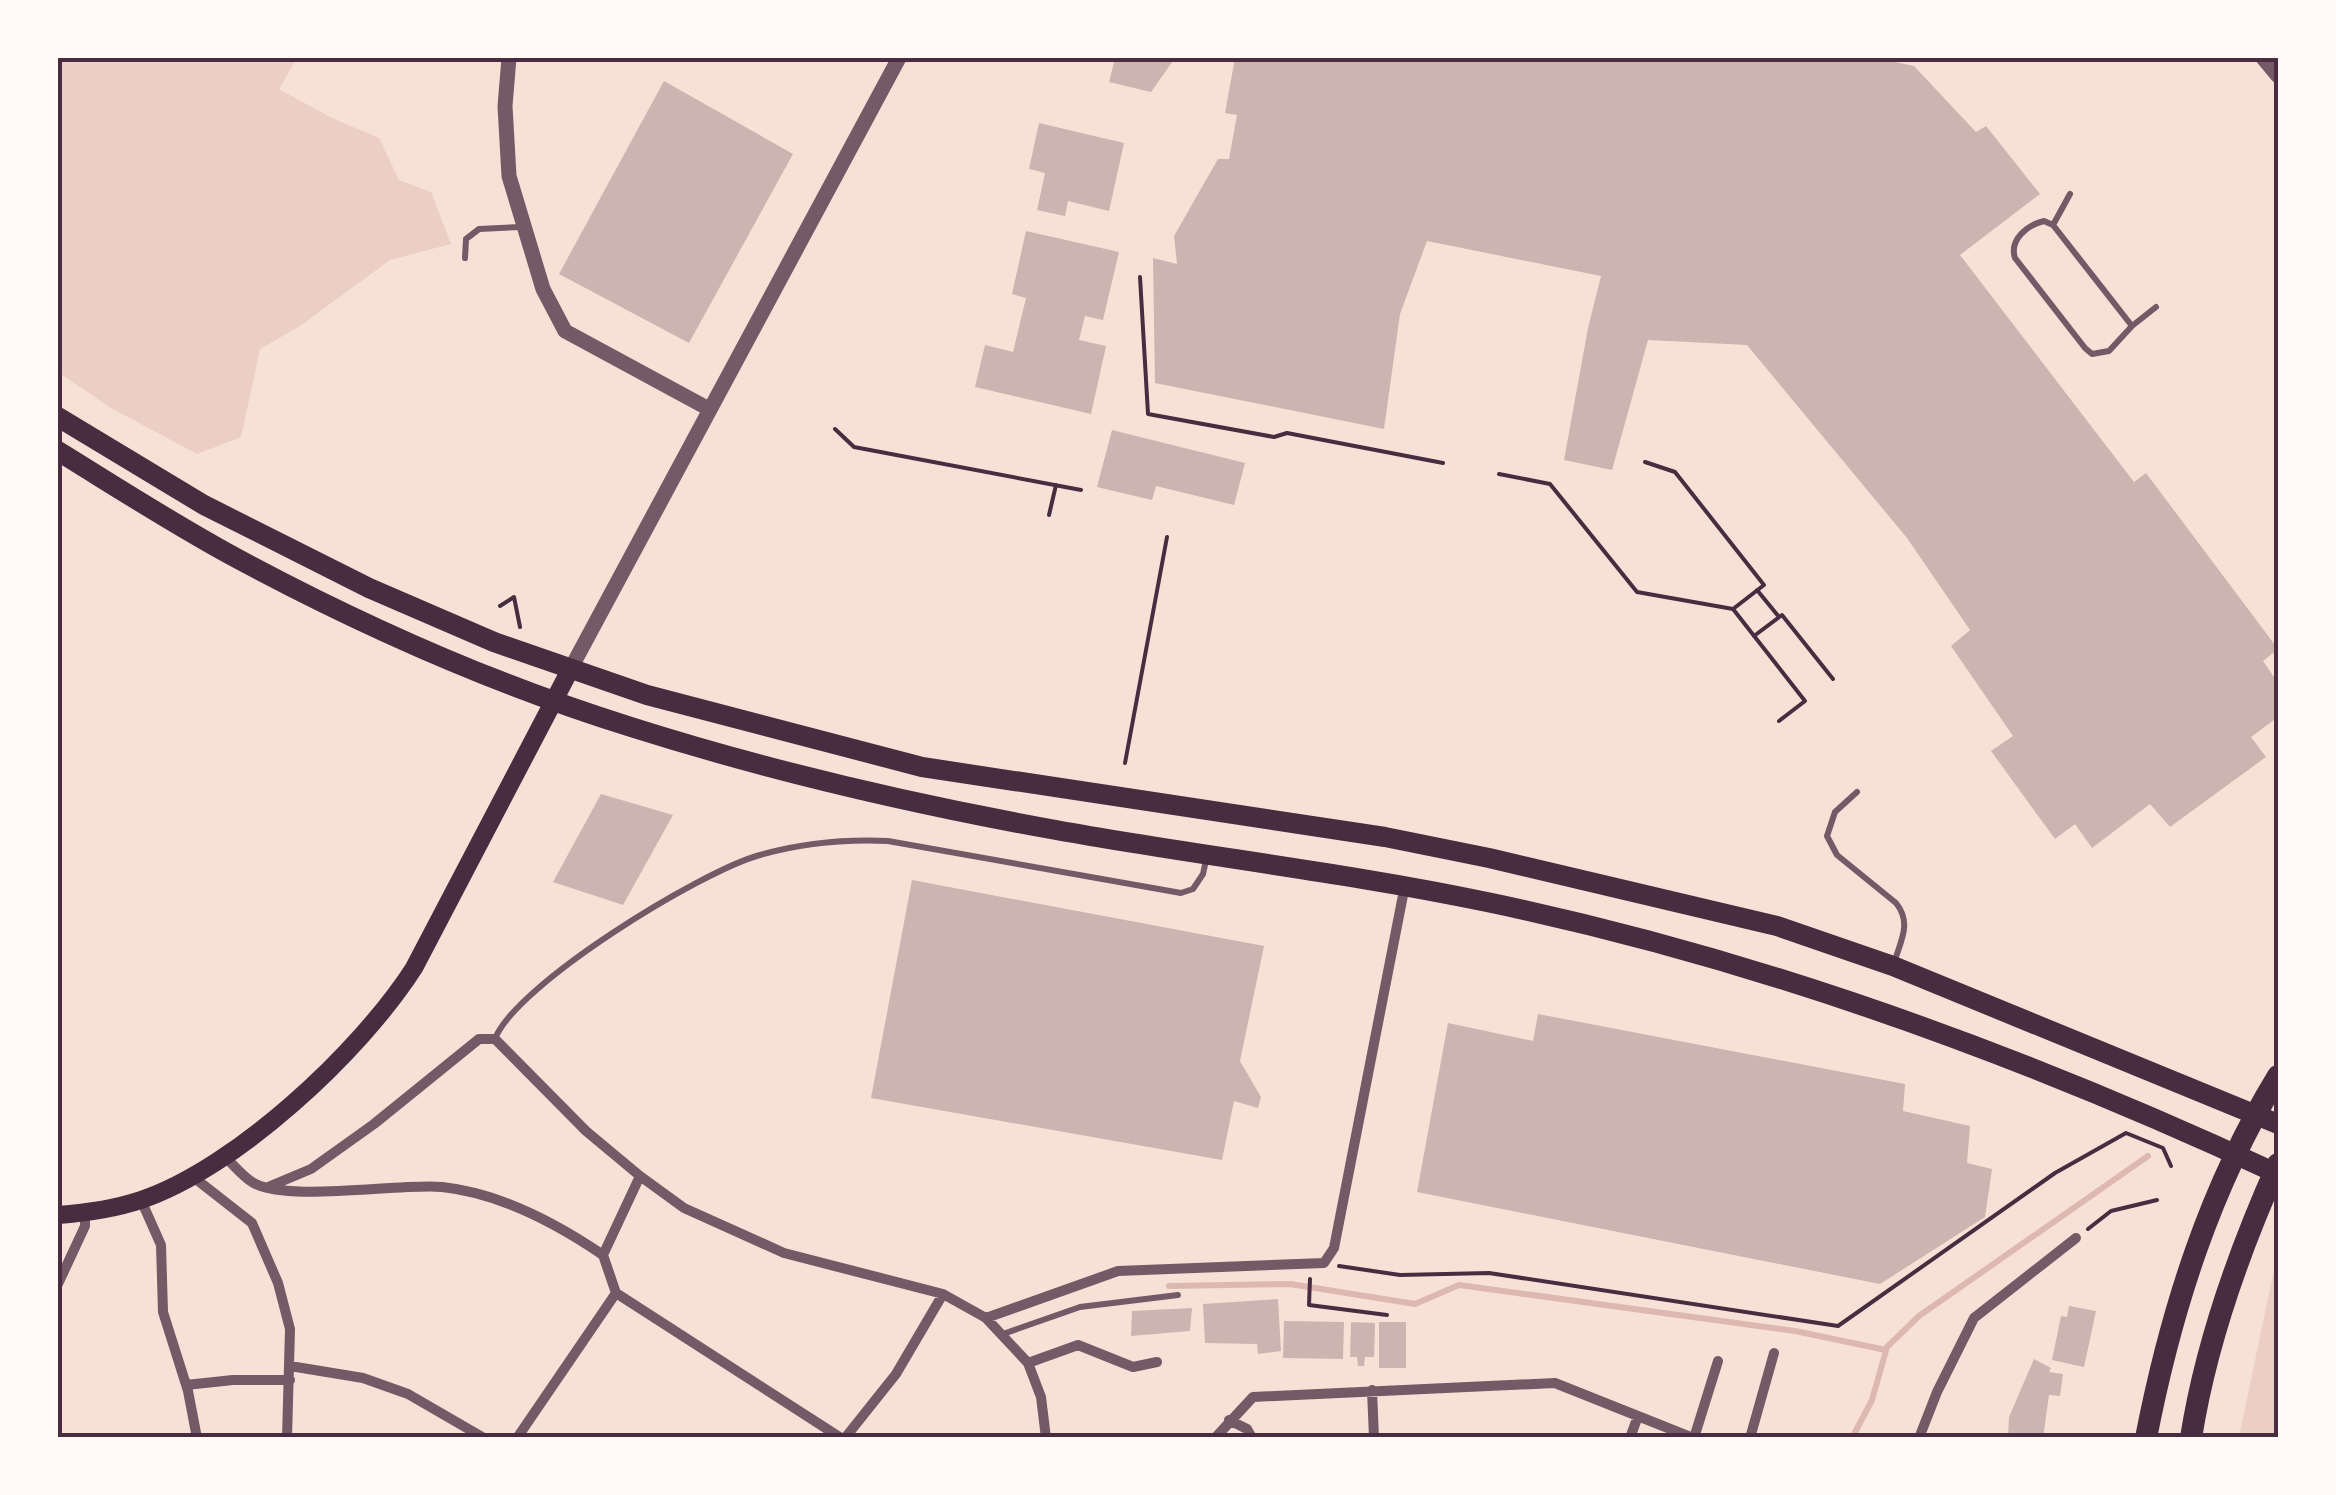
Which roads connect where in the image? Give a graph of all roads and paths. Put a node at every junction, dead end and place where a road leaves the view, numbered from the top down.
1 (509, 58) edge
2 (899, 58) edge
3 (2263, 58) edge
4 (2278, 76) edge
5 (2070, 194) dead end
6 (2053, 226) junction
7 (522, 228) junction
8 (465, 258) dead end
9 (1140, 276) dead end
10 (2156, 308) dead end
11 (2132, 326) junction
12 (709, 410) junction
13 (58, 416) edge
14 (836, 429) dead end
15 (58, 451) edge
16 (1645, 462) dead end
17 (1442, 463) dead end
18 (1499, 474) dead end
19 (1056, 485) junction
20 (1082, 490) dead end
21 (1050, 515) dead end
22 (1167, 536) dead end
23 (1757, 590) junction
24 (500, 606) dead end
25 (1733, 610) junction
26 (1778, 617) junction
27 (520, 627) dead end
28 (1754, 636) junction
29 (570, 670) junction
30 (1834, 679) dead end
31 (553, 700) junction
32 (1779, 721) dead end
33 (1125, 763) dead end
34 (1858, 792) dead end
35 (1207, 854) junction
36 (1405, 885) junction
37 (1893, 966) junction
38 (494, 1039) junction
39 (2278, 1076) edge
40 (2255, 1114) junction
41 (2278, 1124) edge
42 (2233, 1154) junction
43 (224, 1156) junction
44 (2171, 1166) dead end
45 (2277, 1170) edge
46 (192, 1176) junction
47 (640, 1176) junction
48 (268, 1187) junction
49 (141, 1200) junction
50 (2157, 1200) dead end
51 (85, 1214) junction
52 (58, 1215) edge
53 (2076, 1238) joint
54 (603, 1255) junction
55 (1324, 1263) junction
56 (1311, 1272) dead end
57 (58, 1284) edge
58 (616, 1292) junction
59 (943, 1294) junction
60 (1178, 1295) dead end
61 (1388, 1315) dead end
62 (986, 1318) junction
63 (1001, 1334) junction
64 (1774, 1353) dead end
65 (1157, 1362) dead end
66 (1718, 1362) dead end
67 (1028, 1363) junction
68 (290, 1366) junction
69 (290, 1380) junction
70 (186, 1385) junction
71 (1372, 1390) junction
72 (1638, 1416) junction
73 (1229, 1420) junction
74 (197, 1438) edge
75 (287, 1438) edge
76 (484, 1438) edge
77 (517, 1438) edge
78 (843, 1438) edge
79 (1046, 1438) edge
80 (1215, 1438) edge
81 (1252, 1438) edge
82 (1374, 1438) edge
83 (1630, 1438) edge
84 (1693, 1438) edge
85 (1750, 1438) edge
86 (1919, 1438) edge
87 (2146, 1438) edge
88 (2191, 1438) edge

1 - 7 street
2 - 12 street
3 - 4 street
5 - 6 lane
6 - 11 lane
6 - 11 lane
7 - 8 lane
7 - 12 street
9 - 17 path
10 - 11 lane
12 - 29 street
13 - 29 main road
14 - 19 path
15 - 31 main road
16 - 23 path
18 - 25 path
19 - 20 path
19 - 21 path
22 - 33 path
23 - 25 path
23 - 26 path
24 - 27 path
25 - 28 path
26 - 28 path
26 - 30 path
28 - 32 path
29 - 31 main road
29 - 37 main road
31 - 35 main road
31 - 43 main road
34 - 37 lane
35 - 36 main road
35 - 38 lane
36 - 42 main road
36 - 55 street
37 - 40 main road
38 - 47 street
38 - 48 street
39 - 40 highway
40 - 41 main road
40 - 42 highway
42 - 45 main road
42 - 87 highway
43 - 46 main road
43 - 48 street
44 - 55 path
45 - 88 highway
46 - 49 main road
46 - 68 street
47 - 54 street
47 - 59 street
48 - 54 street
49 - 51 main road
49 - 70 street
50 - 53 path
51 - 52 main road
51 - 57 street
53 - 86 street
54 - 58 street
55 - 62 street
56 - 61 path
58 - 77 street
58 - 78 street
59 - 62 street
59 - 78 street
60 - 63 lane
62 - 63 street
63 - 67 street
64 - 85 street
65 - 67 street
66 - 84 street
67 - 79 street
68 - 69 street
68 - 76 street
69 - 70 street
69 - 75 street
70 - 74 street
71 - 72 street
71 - 73 street
71 - 82 street
72 - 83 street
72 - 84 street
73 - 80 street
73 - 81 street

